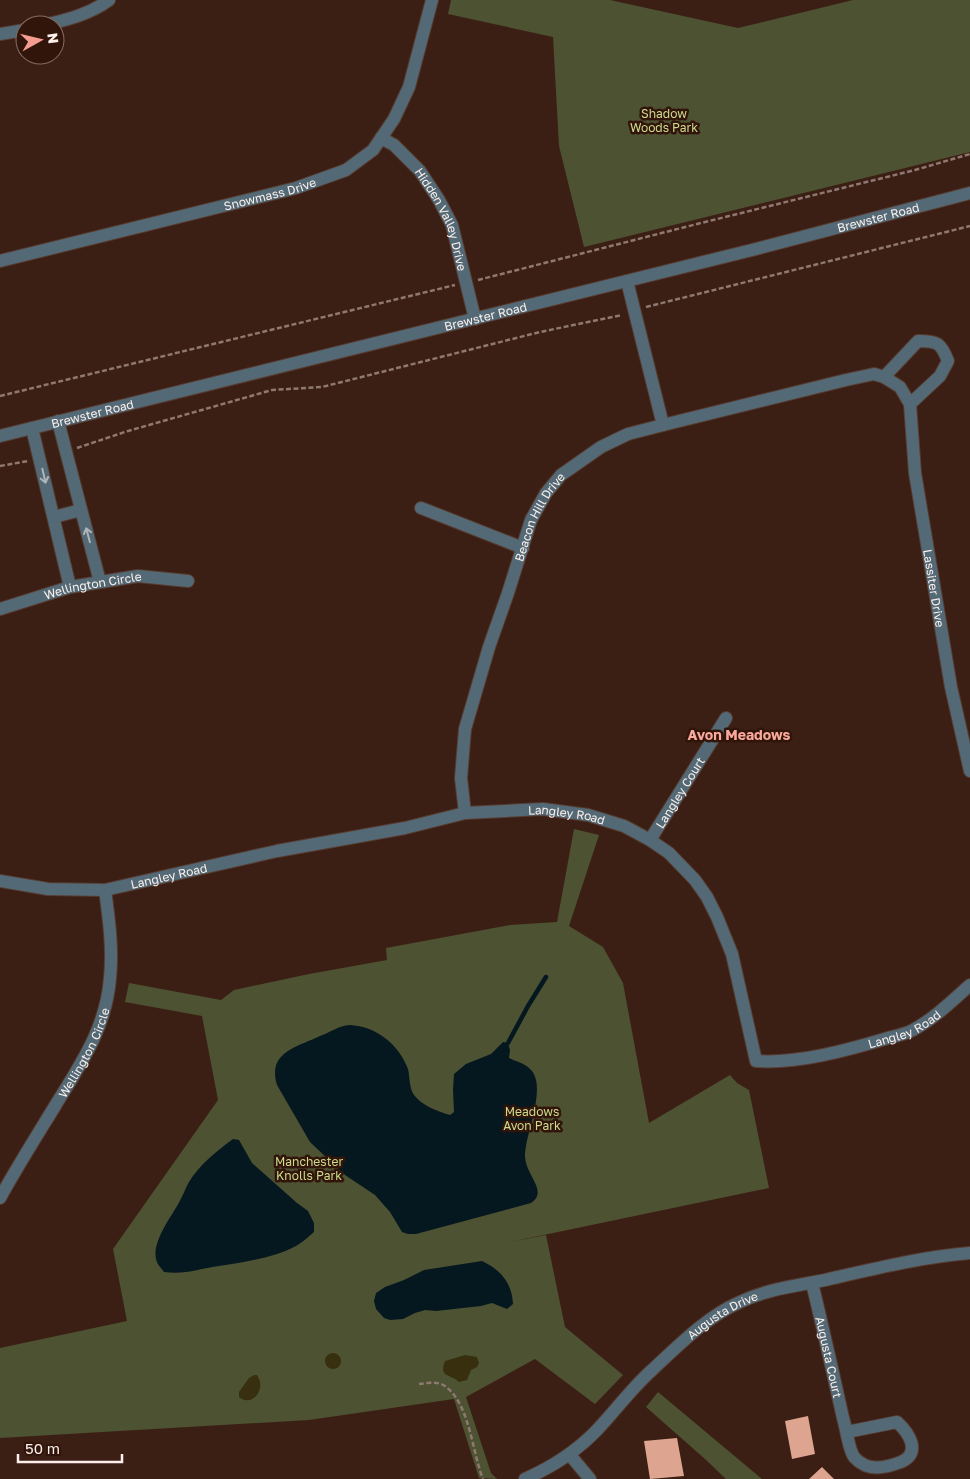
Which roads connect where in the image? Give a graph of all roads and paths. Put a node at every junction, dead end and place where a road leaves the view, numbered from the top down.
1 (109, 0) edge
2 (432, 0) edge
3 (65, 20) edge
4 (15, 32) edge
5 (0, 34) edge
6 (381, 138) junction
7 (970, 154) edge
8 (970, 193) edge
9 (970, 226) edge
10 (0, 261) edge
11 (627, 281) junction
12 (466, 282) junction
13 (635, 311) junction
14 (475, 319) junction
15 (884, 377) junction
16 (0, 396) edge
17 (910, 404) junction
18 (58, 422) junction
19 (663, 425) junction
20 (32, 428) junction
21 (0, 436) edge
22 (66, 451) junction
23 (40, 458) junction
24 (0, 466) edge
25 (422, 508) dead end
26 (81, 510) junction
27 (54, 517) junction
28 (522, 548) junction
29 (188, 581) dead end
30 (100, 582) junction
31 (70, 587) junction
32 (0, 609) edge
33 (726, 718) dead end
34 (970, 771) edge
35 (465, 813) junction
36 (650, 840) junction
37 (0, 881) edge
38 (105, 890) junction
39 (970, 985) edge
40 (0, 1198) edge
41 (970, 1253) edge
42 (812, 1283) junction
43 (419, 1384) dead end
44 (847, 1432) junction
45 (570, 1454) junction
46 (483, 1479) edge
47 (526, 1479) edge
48 (590, 1479) edge

1 - 3 street
2 - 6 street, Snowmass Drive
4 - 5 street
6 - 10 street, Snowmass Drive
6 - 12 street, Hidden Valley Drive
7 - 12 path
8 - 11 street, Brewster Road
9 - 13 path
11 - 13 street
11 - 14 street, Brewster Road
12 - 14 street, Hidden Valley Drive
12 - 16 path
13 - 19 street
13 - 22 path
14 - 18 street, Brewster Road
15 - 17 street
15 - 17 street
15 - 19 street
17 - 34 street, Lassiter Drive
18 - 20 street, Brewster Road
18 - 22 street
19 - 28 street, Beacon Hill Drive
20 - 21 street, Brewster Road
20 - 23 street
22 - 26 street
23 - 24 path
23 -> 27 street
25 - 28 street
26 - 27 street
30 -> 26 street
27 - 31 street
28 - 35 street, Beacon Hill Drive
29 - 30 street, Wellington Circle
30 - 31 street, Wellington Circle
31 - 32 street, Wellington Circle
33 - 36 street, Langley Court
35 - 36 street, Langley Road
35 - 38 street, Langley Road
36 - 39 street, Langley Road
37 - 38 street, Langley Road
38 - 40 street, Wellington Circle
41 - 42 street, Augusta Drive
42 - 44 street, Augusta Court
42 - 45 street, Augusta Drive
43 - 46 path
44 - 44 street, Augusta Court
45 - 47 street, Augusta Drive
45 - 48 street

